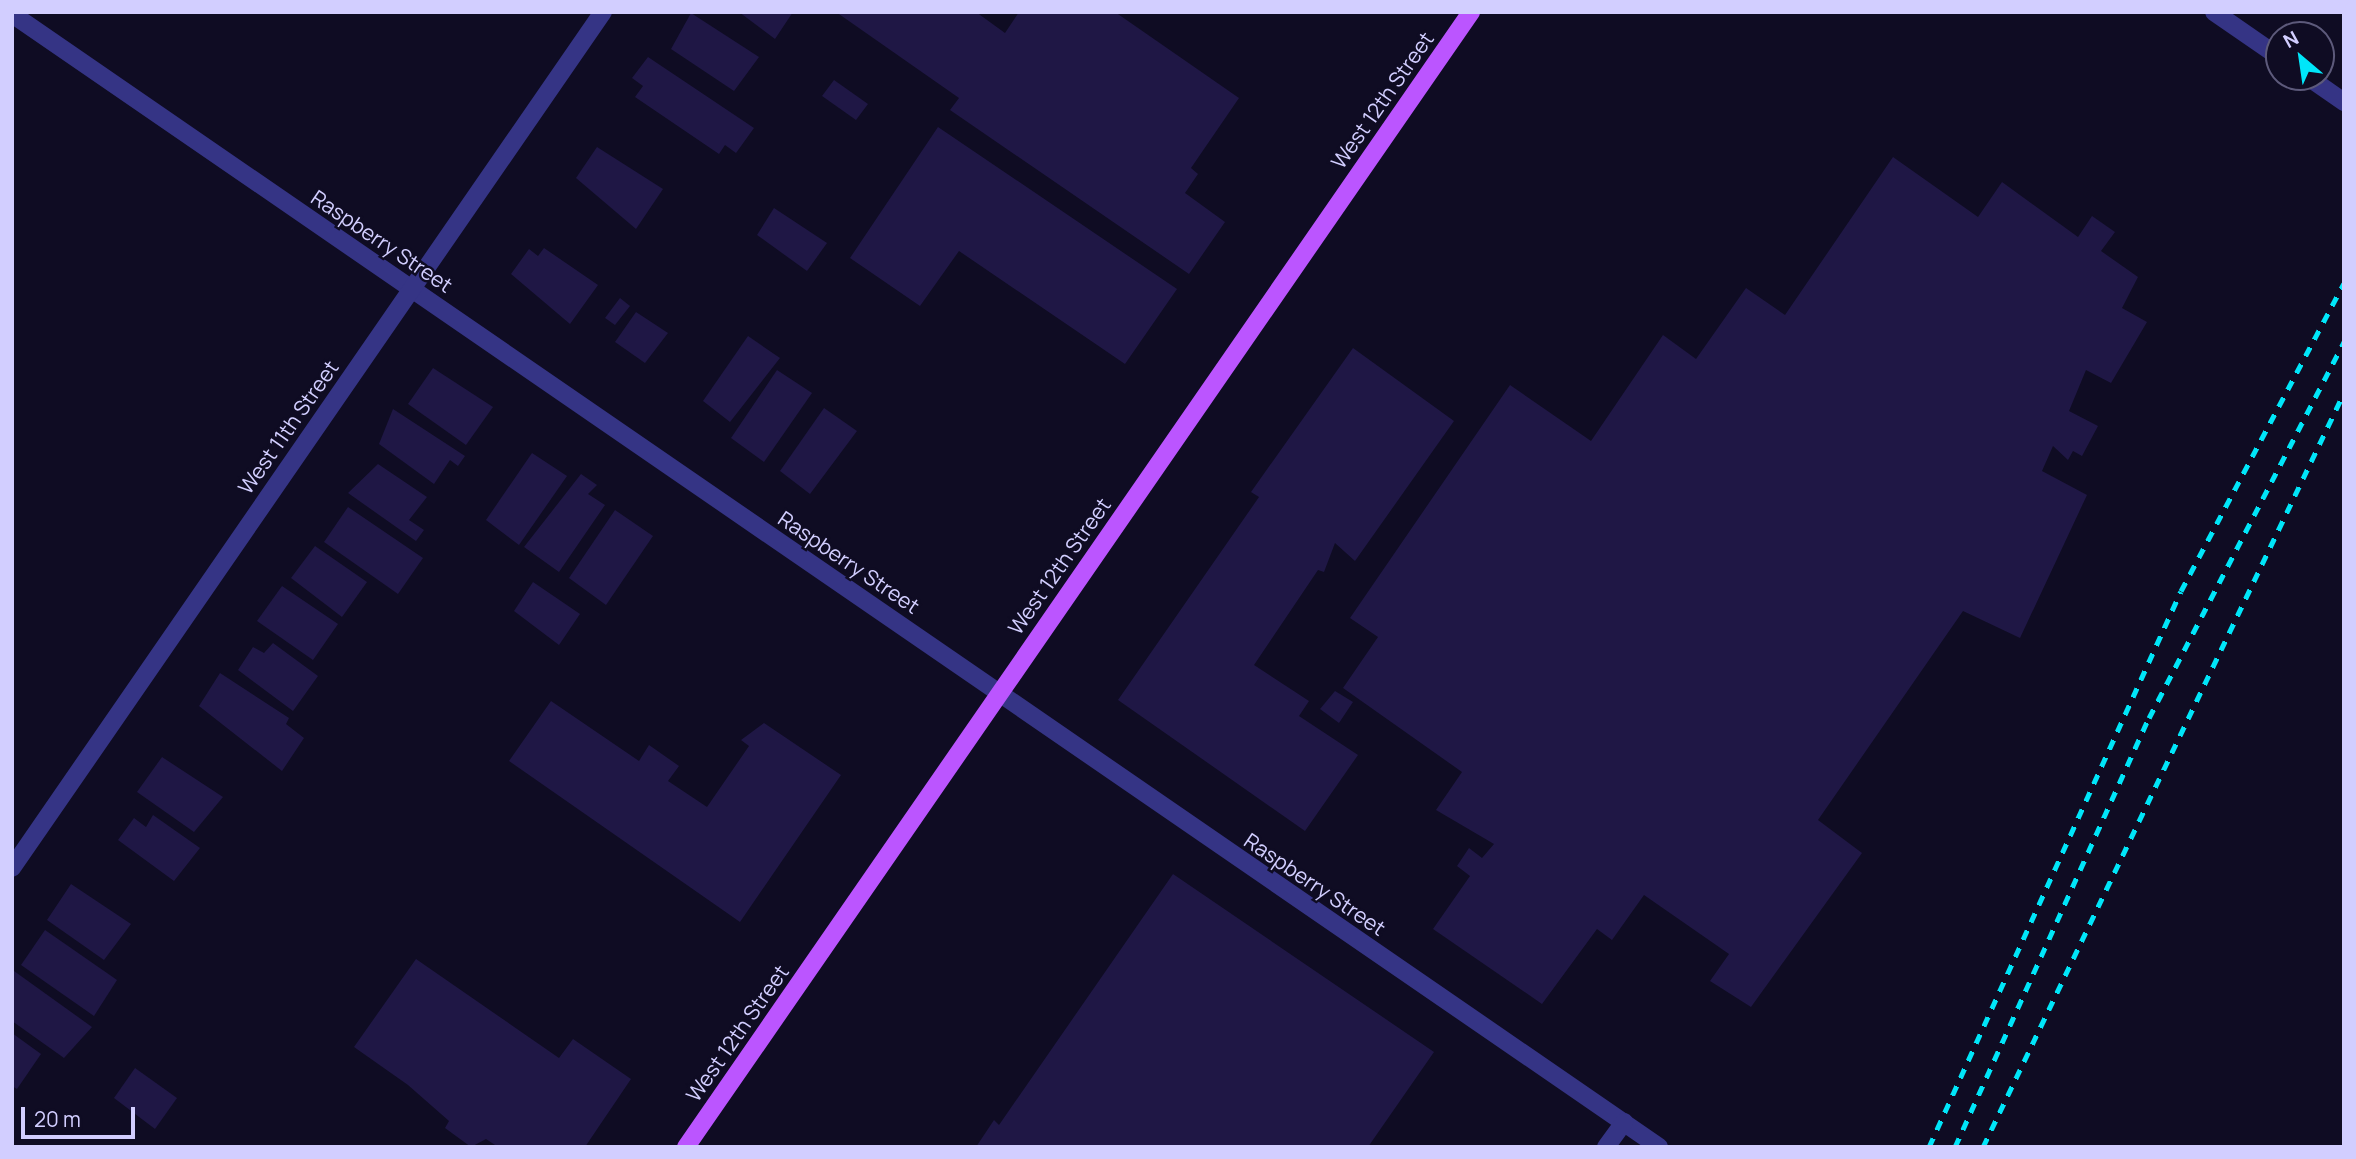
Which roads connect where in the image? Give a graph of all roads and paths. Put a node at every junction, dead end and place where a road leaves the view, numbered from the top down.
1 (603, 12) edge
2 (1471, 12) edge
3 (2214, 12) edge
4 (12, 14) edge
5 (2265, 47) edge
6 (2328, 91) edge
7 (2344, 102) edge
8 (411, 289) junction
9 (1000, 693) junction
10 (12, 868) edge
11 (1624, 1122) junction
12 (686, 1147) edge
13 (1606, 1147) edge
14 (1660, 1147) edge

1 - 8 street, West 11th Street
2 - 9 main road, West 12th Street
3 - 5 street
4 - 8 street, Raspberry Street
6 - 7 street
8 - 9 street, Raspberry Street
8 - 10 street, West 11th Street
9 - 11 street, Raspberry Street
9 - 12 main road, West 12th Street
11 - 13 street
11 - 14 street, Raspberry Street

